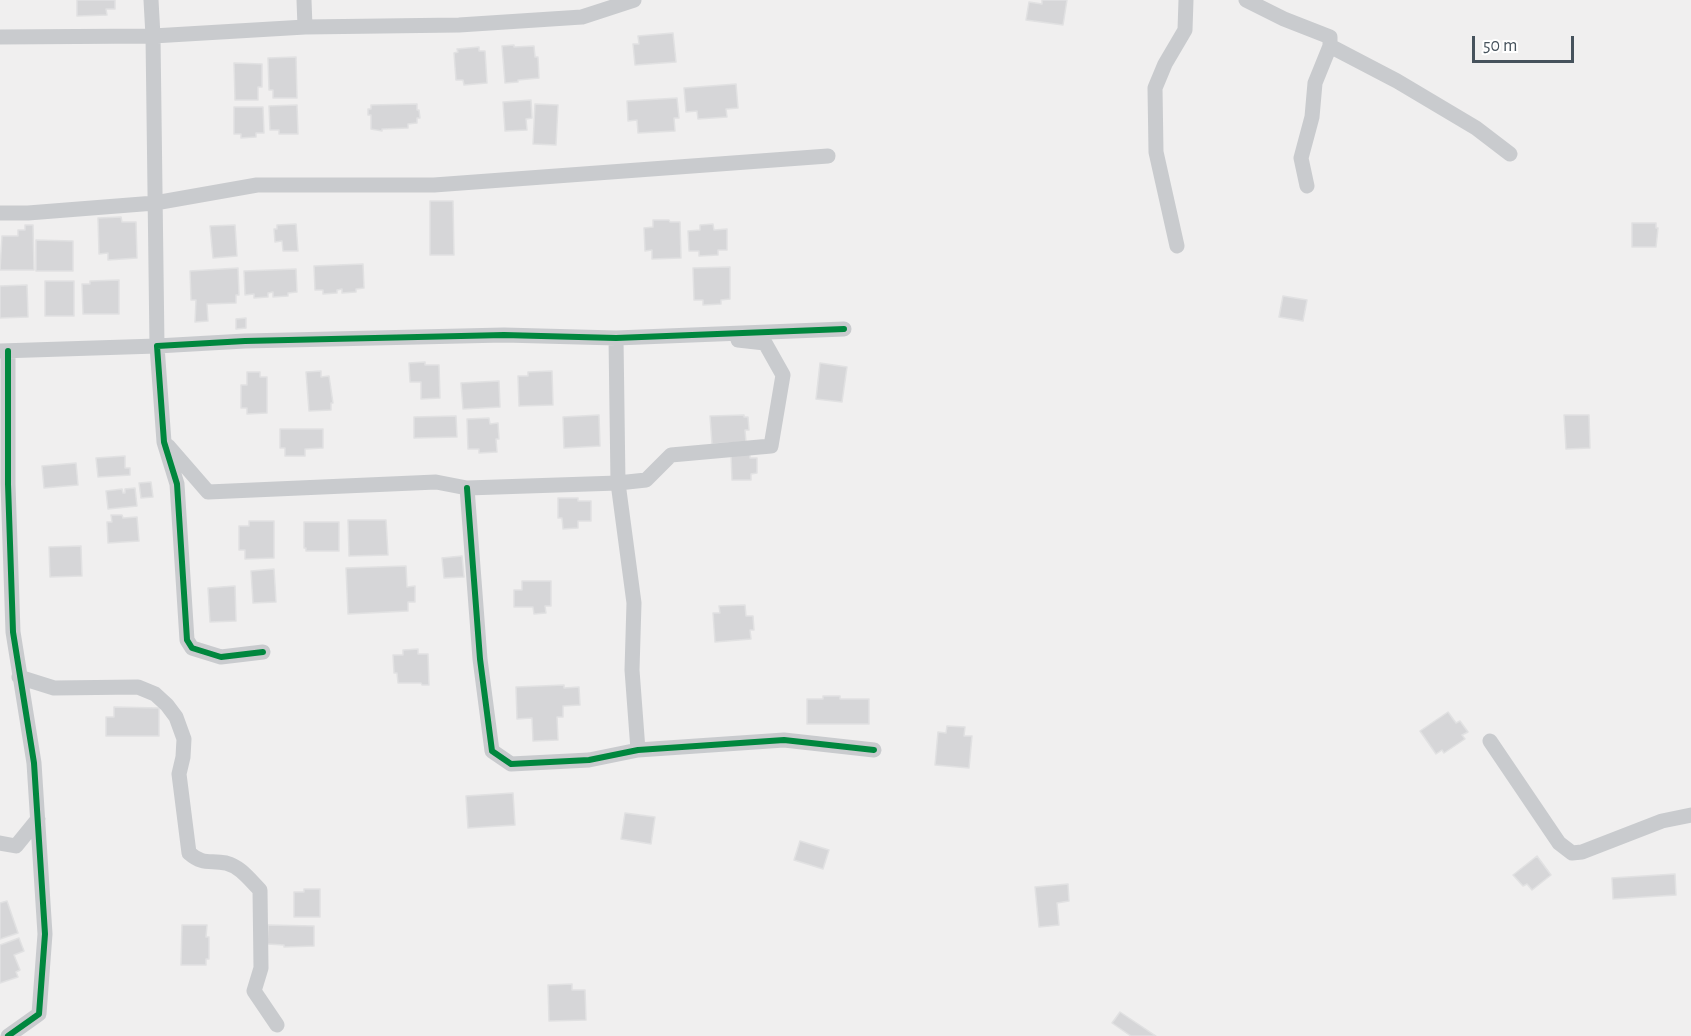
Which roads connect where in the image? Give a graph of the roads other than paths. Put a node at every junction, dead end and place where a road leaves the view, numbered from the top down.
1 (151, 0) edge
2 (304, 0) edge
3 (634, 0) edge
4 (1186, 0) edge
5 (1246, 0) edge
6 (305, 27) junction
7 (153, 36) junction
8 (0, 37) edge
9 (1330, 46) junction
10 (1510, 154) dead end
11 (828, 156) dead end
12 (1308, 186) dead end
13 (155, 203) junction
14 (0, 213) edge
15 (1177, 246) dead end
16 (844, 328) dead end
17 (688, 335) junction
18 (616, 338) junction
19 (156, 346) junction
20 (4, 351) edge
21 (164, 442) junction
22 (618, 483) junction
23 (4, 485) edge
24 (467, 488) junction
25 (6, 632) edge
26 (263, 652) dead end
27 (19, 677) junction
28 (1490, 741) dead end
29 (638, 750) junction
30 (874, 750) dead end
31 (1691, 815) edge
32 (38, 819) junction
33 (0, 843) edge
34 (277, 1025) dead end
35 (8, 1036) edge

1 - 7 street
2 - 6 street
3 - 6 street
4 - 15 street
5 - 9 street
6 - 7 street
7 - 8 street
7 - 13 street
9 - 10 street
9 - 12 street
11 - 13 street
13 - 14 street
13 - 19 street
16 - 17 street
17 - 18 street
17 - 22 street
18 - 19 street
18 - 22 street
19 - 20 street
19 - 21 street
20 - 23 street
21 - 24 street
21 - 26 street
22 - 24 street
22 - 29 street
23 - 25 street
24 - 29 street
25 - 27 street
27 - 32 street
27 - 34 street
28 - 31 street
29 - 30 street
32 - 33 street
32 - 35 street

